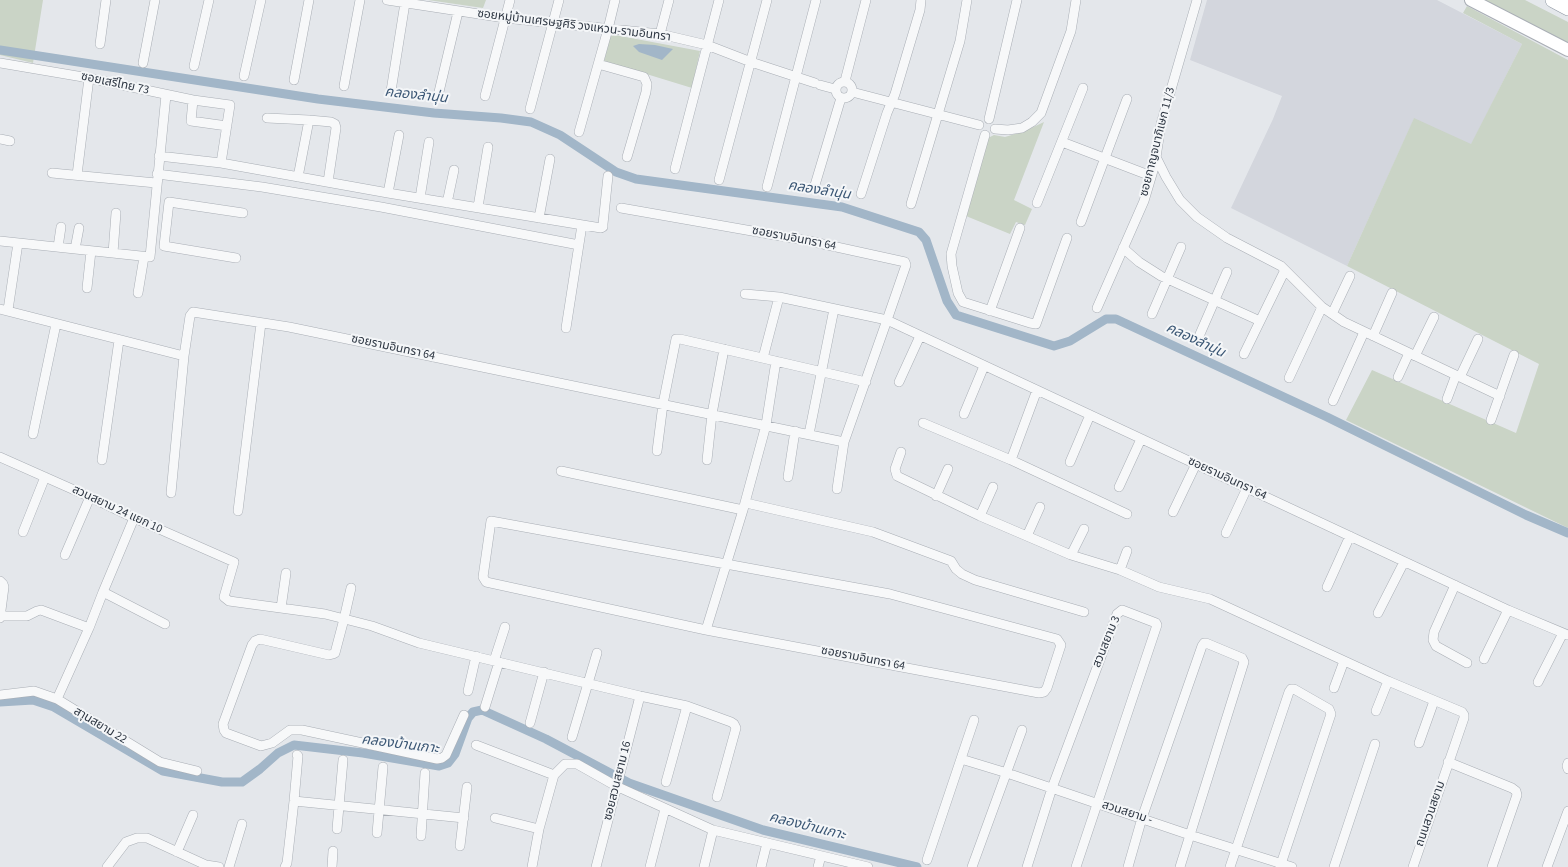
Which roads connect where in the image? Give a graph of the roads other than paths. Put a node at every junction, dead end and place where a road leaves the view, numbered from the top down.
1 (106, 0) edge
2 (155, 0) edge
3 (209, 0) edge
4 (261, 0) edge
5 (309, 0) edge
6 (360, 0) edge
7 (387, 0) edge
8 (510, 0) edge
9 (559, 0) edge
10 (614, 0) edge
11 (669, 0) edge
12 (719, 0) edge
13 (767, 0) edge
14 (816, 0) edge
15 (866, 0) edge
16 (921, 0) edge
17 (967, 0) edge
18 (1017, 0) edge
19 (1076, 0) edge
20 (1197, 0) edge
21 (1471, 0) edge
22 (1553, 0) edge
23 (405, 3) junction
24 (1568, 8) edge
25 (458, 12) junction
26 (504, 18) junction
27 (553, 23) junction
28 (608, 29) junction
29 (660, 34) junction
30 (100, 44) dead end
31 (707, 45) junction
32 (1568, 50) edge
33 (751, 62) junction
34 (0, 63) edge
35 (143, 63) dead end
36 (598, 64) junction
37 (194, 66) dead end
38 (244, 76) dead end
39 (796, 76) junction
40 (88, 78) junction
41 (294, 80) dead end
42 (845, 82) junction
43 (344, 86) dead end
44 (1083, 88) dead end
45 (835, 89) junction
46 (391, 90) dead end
47 (852, 92) junction
48 (166, 95) junction
49 (438, 96) dead end
50 (485, 96) dead end
51 (841, 98) junction
52 (1127, 99) dead end
53 (193, 100) junction
54 (892, 102) junction
55 (530, 109) dead end
56 (938, 114) junction
57 (267, 118) dead end
58 (989, 119) junction
59 (309, 120) junction
60 (979, 125) junction
61 (227, 126) junction
62 (996, 129) junction
63 (579, 132) dead end
64 (399, 135) dead end
65 (985, 135) junction
66 (0, 139) edge
67 (10, 141) dead end
68 (429, 142) dead end
69 (1062, 142) junction
70 (488, 147) dead end
71 (159, 156) junction
72 (1156, 156) junction
73 (628, 157) dead end
74 (1105, 158) junction
75 (550, 159) dead end
76 (222, 163) junction
77 (675, 169) dead end
78 (454, 170) dead end
79 (52, 173) dead end
80 (77, 176) junction
81 (608, 176) dead end
82 (1151, 176) junction
83 (298, 177) junction
84 (157, 179) junction
85 (719, 180) dead end
86 (328, 182) junction
87 (815, 185) dead end
88 (767, 187) dead end
89 (388, 193) junction
90 (861, 194) dead end
91 (420, 198) junction
92 (155, 202) junction
93 (168, 202) junction
94 (447, 203) junction
95 (911, 204) dead end
96 (1037, 204) dead end
97 (478, 207) junction
98 (621, 208) dead end
99 (116, 213) dead end
100 (243, 213) dead end
101 (539, 218) junction
102 (1081, 222) dead end
103 (582, 225) junction
104 (60, 227) dead end
105 (79, 228) dead end
106 (1020, 228) dead end
107 (1067, 238) dead end
108 (0, 241) edge
109 (18, 243) junction
110 (579, 245) junction
111 (58, 247) junction
112 (1180, 247) dead end
113 (1123, 248) junction
114 (75, 249) junction
115 (91, 251) junction
116 (113, 253) junction
117 (144, 257) junction
118 (236, 258) dead end
119 (1285, 270) junction
120 (1227, 272) dead end
121 (1350, 276) dead end
122 (1167, 279) junction
123 (87, 288) dead end
124 (138, 293) dead end
125 (1392, 293) dead end
126 (745, 294) dead end
127 (779, 298) junction
128 (1215, 300) junction
129 (1322, 306) junction
130 (1097, 308) dead end
131 (4, 309) edge
132 (834, 309) junction
133 (990, 310) junction
134 (1152, 314) dead end
135 (1332, 314) junction
136 (1434, 316) dead end
137 (887, 320) junction
138 (1260, 321) junction
139 (261, 323) junction
140 (56, 324) junction
141 (566, 328) dead end
142 (1364, 332) junction
143 (1200, 334) dead end
144 (920, 336) junction
145 (1372, 336) junction
146 (1478, 338) dead end
147 (119, 340) junction
148 (724, 349) junction
149 (1244, 354) dead end
150 (1412, 354) junction
151 (184, 356) junction
152 (1514, 356) dead end
153 (764, 358) junction
154 (776, 361) junction
155 (984, 366) junction
156 (822, 372) junction
157 (1458, 376) junction
158 (1398, 377) dead end
159 (1288, 378) dead end
160 (866, 382) junction
161 (899, 382) dead end
162 (1037, 390) junction
163 (1500, 396) junction
164 (1447, 399) dead end
165 (1333, 401) dead end
166 (663, 404) junction
167 (712, 414) junction
168 (964, 414) dead end
169 (1090, 415) junction
170 (1491, 420) dead end
171 (923, 423) dead end
172 (766, 425) junction
173 (795, 431) junction
174 (34, 434) dead end
175 (809, 434) junction
176 (1141, 439) junction
177 (844, 442) junction
178 (657, 451) dead end
179 (901, 452) dead end
180 (0, 457) edge
181 (102, 460) dead end
182 (707, 460) dead end
183 (1011, 460) junction
184 (1070, 462) dead end
185 (1196, 464) junction
186 (948, 468) dead end
187 (561, 471) dead end
188 (45, 477) junction
189 (788, 477) dead end
190 (993, 487) dead end
191 (1119, 487) dead end
192 (1247, 488) junction
193 (837, 489) dead end
194 (171, 493) dead end
195 (936, 496) junction
196 (90, 497) junction
197 (745, 506) junction
198 (1040, 507) dead end
199 (238, 511) dead end
200 (1173, 512) dead end
201 (1127, 514) dead end
202 (980, 516) junction
203 (134, 518) junction
204 (1084, 529) dead end
205 (23, 532) dead end
206 (1226, 533) dead end
207 (1027, 536) junction
208 (1350, 536) junction
209 (1127, 551) dead end
210 (65, 555) dead end
211 (1072, 555) junction
212 (1404, 562) junction
213 (728, 564) junction
214 (1120, 570) junction
215 (286, 573) dead end
216 (0, 581) edge
217 (1454, 585) junction
218 (1327, 587) dead end
219 (351, 588) dead end
220 (102, 592) junction
221 (281, 608) junction
222 (1508, 610) junction
223 (1084, 612) dead end
224 (1378, 613) dead end
225 (0, 617) edge
226 (344, 619) junction
227 (164, 624) dead end
228 (505, 627) dead end
229 (89, 628) junction
230 (706, 630) junction
231 (1565, 634) edge
232 (597, 653) dead end
233 (476, 656) junction
234 (1484, 659) dead end
235 (497, 661) junction
236 (1344, 661) junction
237 (1467, 663) dead end
238 (544, 672) junction
239 (1388, 682) junction
240 (1538, 682) dead end
241 (589, 683) junction
242 (1334, 688) dead end
243 (468, 691) dead end
244 (0, 695) edge
245 (640, 696) junction
246 (57, 699) junction
247 (1434, 701) junction
248 (485, 706) dead end
249 (687, 706) junction
250 (1376, 711) dead end
251 (464, 714) dead end
252 (974, 720) dead end
253 (530, 722) dead end
254 (1022, 730) dead end
255 (572, 737) dead end
256 (1419, 743) dead end
257 (476, 744) dead end
258 (1375, 744) dead end
259 (297, 755) dead end
260 (961, 759) junction
261 (343, 760) dead end
262 (1448, 762) junction
263 (384, 767) dead end
264 (198, 772) dead end
265 (1007, 772) junction
266 (425, 773) dead end
267 (554, 775) junction
268 (618, 780) junction
269 (666, 782) dead end
270 (467, 787) dead end
271 (1052, 788) junction
272 (717, 797) dead end
273 (294, 801) junction
274 (1097, 804) junction
275 (338, 806) junction
276 (665, 809) junction
277 (380, 810) junction
278 (1568, 810) edge
279 (422, 814) junction
280 (193, 815) dead end
281 (464, 818) junction
282 (495, 818) dead end
283 (1142, 818) junction
284 (242, 824) dead end
285 (1565, 828) edge
286 (337, 829) dead end
287 (539, 829) junction
288 (713, 830) junction
289 (377, 833) dead end
290 (1190, 835) junction
291 (421, 836) dead end
292 (767, 843) junction
293 (460, 846) dead end
294 (1236, 849) junction
295 (333, 851) dead end
296 (177, 852) junction
297 (821, 856) junction
298 (927, 860) dead end
299 (1280, 865) edge
300 (108, 867) edge
301 (219, 867) edge
302 (229, 867) edge
303 (285, 867) edge
304 (332, 867) edge
305 (532, 867) edge
306 (596, 867) edge
307 (650, 867) edge
308 (704, 867) edge
309 (761, 867) edge
310 (818, 867) edge
311 (868, 867) edge
312 (972, 867) edge
313 (1027, 867) edge
314 (1076, 867) edge
315 (1128, 867) edge
316 (1180, 867) edge
317 (1230, 867) edge
318 (1292, 867) edge
319 (1334, 867) edge
320 (1413, 867) edge
321 (1492, 867) edge
322 (1547, 867) edge

1 - 30 street
2 - 35 street
3 - 37 street
4 - 38 street
5 - 41 street
6 - 43 street
7 - 23 street, ซอยหมู่บ้านเศรษฐศิริ วงแหวน-รามอินทรา
8 - 26 street
9 - 27 street
10 - 28 street
11 - 29 street
12 - 31 street
13 - 33 street
14 - 39 street
15 - 42 street
16 - 54 street
17 - 56 street
18 - 58 street
19 - 62 street
20 - 72 street, ซอยกาญจนาภิเษก 11/3
21 - 32 main road
22 - 24 highway
23 - 25 street, ซอยหมู่บ้านเศรษฐศิริ วงแหวน-รามอินทรา
23 - 46 street
25 - 26 street, ซอยหมู่บ้านเศรษฐศิริ วงแหวน-รามอินทรา
25 - 49 street
26 - 27 street, ซอยหมู่บ้านเศรษฐศิริ วงแหวน-รามอินทรา
26 - 50 street
27 - 28 street, ซอยหมู่บ้านเศรษฐศิริ วงแหวน-รามอินทรา
27 - 55 street
28 - 29 street, ซอยหมู่บ้านเศรษฐศิริ วงแหวน-รามอินทรา
28 - 36 street
29 - 31 street, ซอยหมู่บ้านเศรษฐศิริ วงแหวน-รามอินทรา
31 - 33 street, ซอยหมู่บ้านเศรษฐศิริ วงแหวน-รามอินทรา
31 - 77 street
33 - 39 street, ซอยหมู่บ้านเศรษฐศิริ วงแหวน-รามอินทรา
33 - 85 street
34 - 40 street, ซอยเสรีไทย 73
36 - 63 street
36 - 73 street
39 - 45 street, ซอยหมู่บ้านเศรษฐศิริ วงแหวน-รามอินทรา
39 - 88 street
40 - 48 street, ซอยเสรีไทย 73
40 - 80 street
42 - 45 street
42 - 47 street
44 - 69 street
45 - 51 street
47 - 51 street
47 - 54 street
48 - 53 street, ซอยเสรีไทย 73
48 - 71 street
51 - 87 street
52 - 74 street
53 - 61 street
53 - 61 street, ซอยเสรีไทย 73
54 - 56 street
54 - 90 street
56 - 60 street
56 - 95 street
57 - 59 street
58 - 60 street
58 - 62 street
59 - 83 street
59 - 86 street
60 - 65 street
61 - 76 street
62 - 65 street
64 - 89 street
65 - 133 street
66 - 67 street
68 - 91 street
69 - 74 street
69 - 96 street
70 - 97 street
71 - 76 street
71 - 84 street
72 - 82 street, ซอยกาญจนาภิเษก 11/3
72 - 119 street
74 - 82 street
74 - 102 street
75 - 101 street
76 - 83 street
78 - 94 street
79 - 80 street
80 - 84 street
81 - 103 street
82 - 113 street, ซอยกาญจนาภิเษก 11/3
83 - 86 street
84 - 92 street
84 - 110 street
86 - 89 street
89 - 91 street
91 - 94 street
92 - 93 street
92 - 117 street
93 - 100 street
93 - 118 street
94 - 97 street
97 - 101 street
98 - 137 street, ซอยรามอินทรา 64
99 - 116 street
101 - 103 street
103 - 110 street
104 - 111 street
105 - 114 street
106 - 133 street
107 - 133 street
108 - 109 street
109 - 111 street
109 - 131 street
110 - 141 street
111 - 114 street
112 - 122 street
113 - 122 street
113 - 130 street, ซอยกาญจนาภิเษก 11/3
114 - 115 street
115 - 116 street
115 - 123 street
116 - 117 street
117 - 124 street
119 - 129 street
119 - 138 street
120 - 128 street
121 - 135 street
122 - 128 street
122 - 134 street
125 - 145 street
126 - 127 street, ซอยรามอินทรา 64
127 - 132 street, ซอยรามอินทรา 64
127 - 153 street
128 - 138 street
128 - 143 street
129 - 135 street
129 - 159 street
131 - 140 street
132 - 137 street, ซอยรามอินทรา 64
132 - 156 street
135 - 142 street
136 - 150 street
137 - 144 street, ซอยรามอินทรา 64
137 - 160 street, ซอยรามอินทรา 64
138 - 149 street
139 - 151 street, ซอยรามอินทรา 64
139 - 166 street, ซอยรามอินทรา 64
139 - 199 street
140 - 147 street
140 - 174 street
142 - 145 street
142 - 165 street
144 - 155 street, ซอยรามอินทรา 64
144 - 161 street
145 - 150 street
146 - 157 street
147 - 151 street
147 - 181 street
148 - 153 street
148 - 166 street
148 - 167 street
150 - 157 street
150 - 158 street
151 - 194 street
152 - 163 street
153 - 154 street
154 - 156 street
154 - 172 street
155 - 162 street, ซอยรามอินทรา 64
155 - 168 street
156 - 160 street
156 - 175 street
157 - 163 street
157 - 164 street
160 - 177 street, ซอยรามอินทรา 64
162 - 169 street, ซอยรามอินทรา 64
162 - 183 street
163 - 170 street
166 - 167 street, ซอยรามอินทรา 64
166 - 178 street
167 - 172 street, ซอยรามอินทรา 64
167 - 182 street
169 - 176 street, ซอยรามอินทรา 64
169 - 184 street
171 - 183 street
172 - 173 street, ซอยรามอินทรา 64
172 - 197 street
173 - 175 street, ซอยรามอินทรา 64
173 - 189 street
175 - 177 street, ซอยรามอินทรา 64
176 - 185 street, ซอยรามอินทรา 64
176 - 191 street
177 - 193 street
179 - 195 street
180 - 188 street, สวนสยาม 24 แยก 10
183 - 201 street
185 - 192 street, ซอยรามอินทรา 64
185 - 200 street
186 - 195 street
187 - 197 street
188 - 196 street, สวนสยาม 24 แยก 10
188 - 205 street
190 - 202 street
192 - 206 street
192 - 208 street, ซอยรามอินทรา 64
195 - 202 street
196 - 203 street, สวนสยาม 24 แยก 10
196 - 210 street
197 - 213 street
197 - 223 street
198 - 207 street
202 - 207 street
203 - 220 street
203 - 221 street, สวนสยาม 24 แยก 10
204 - 211 street
207 - 211 street
208 - 212 street, ซอยรามอินทรา 64
208 - 218 street
209 - 214 street
211 - 214 street
212 - 217 street, ซอยรามอินทรา 64
212 - 224 street
213 - 230 street
213 - 230 street, ซอยรามอินทรา 64
213 - 230 street, ซอยรามอินทรา 64
214 - 236 street
215 - 221 street
216 - 225 street
217 - 222 street, ซอยรามอินทรา 64
217 - 237 street
219 - 226 street
220 - 227 street
220 - 229 street
221 - 226 street
222 - 231 street, ซอยรามอินทรา 64
222 - 234 street
225 - 229 street
226 - 233 street
226 - 251 street
228 - 235 street
229 - 246 street
231 - 240 street
232 - 241 street
233 - 235 street
233 - 243 street
235 - 238 street
235 - 248 street
236 - 239 street
236 - 242 street
238 - 241 street
238 - 253 street
239 - 247 street
239 - 250 street
241 - 245 street
241 - 255 street
244 - 246 street, สาุนสยาม 22
245 - 249 street
245 - 268 street, ซอยสวนสยาม 16
246 - 264 street, สาุนสยาม 22
247 - 256 street
247 - 262 street, ถนนสวนสยาม
249 - 269 street
249 - 272 street
252 - 260 street
254 - 265 street
257 - 267 street
258 - 319 street
259 - 273 street
260 - 265 street, สวนสยาม -
260 - 298 street
261 - 275 street
262 - 320 street, ถนนสวนสยาม
262 - 321 street
263 - 277 street
265 - 271 street, สวนสยาม -
265 - 312 street
266 - 279 street
267 - 268 street
267 - 287 street
268 - 276 street
268 - 306 street, ซอยสวนสยาม 16
270 - 281 street
271 - 274 street, สวนสยาม -
271 - 274 street, สวนสยาม 3
271 - 313 street, สวนสยาม 3
273 - 275 street
273 - 303 street
274 - 283 street, สวนสยาม -
274 - 314 street, สวนสยาม 3
275 - 277 street
275 - 286 street
276 - 288 street
276 - 307 street
277 - 279 street
277 - 289 street
278 - 285 street
279 - 281 street
279 - 291 street
280 - 296 street
281 - 293 street
282 - 287 street
283 - 290 street, สวนสยาม -
283 - 290 street
283 - 315 street
284 - 302 street
285 - 322 street
287 - 305 street
288 - 292 street
288 - 308 street
290 - 294 street, สวนสยาม -
290 - 316 street
292 - 297 street
292 - 309 street
294 - 299 street, สวนสยาม -
294 - 299 street
294 - 317 street
295 - 304 street
296 - 300 street
296 - 301 street
297 - 310 street
297 - 311 street
299 - 318 street, สวนสยาม -

